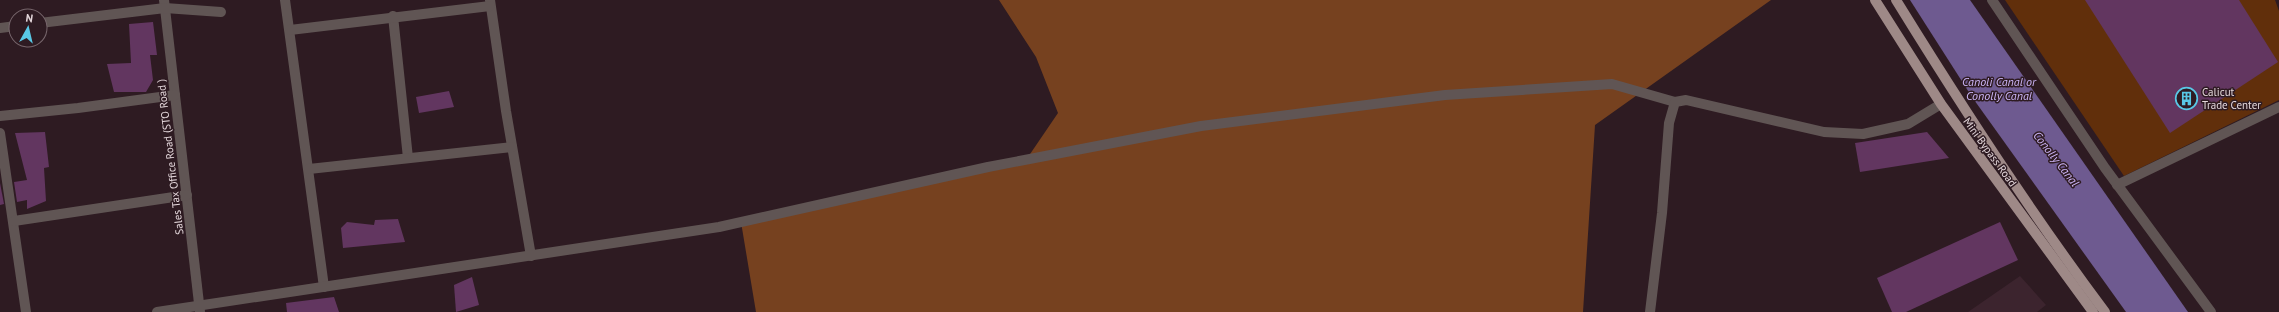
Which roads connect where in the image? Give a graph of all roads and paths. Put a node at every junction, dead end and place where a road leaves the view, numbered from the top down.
1 (285, 0) edge
2 (1875, 0) edge
3 (1896, 0) edge
4 (1992, 0) edge
5 (490, 3) edge
6 (164, 4) edge
7 (221, 12) dead end
8 (393, 16) junction
9 (48, 22) edge
10 (290, 30) junction
11 (175, 95) junction
12 (1675, 102) junction
13 (1941, 104) junction
14 (2279, 107) edge
15 (0, 116) edge
16 (0, 133) edge
17 (512, 147) junction
18 (408, 158) junction
19 (308, 169) junction
20 (2117, 185) junction
21 (187, 195) junction
22 (14, 221) junction
23 (531, 256) junction
24 (324, 287) junction
25 (200, 309) edge
26 (26, 312) edge
27 (157, 312) edge
28 (1650, 312) edge
29 (2093, 312) edge
30 (2106, 312) edge
31 (2211, 312) edge

1 - 10 street
2 - 13 main road, Mini Bypass Road
3 - 30 main road, Mini Bypass Road
4 - 20 street
5 - 8 street
5 - 17 street
6 - 7 street
6 - 9 street
6 - 11 street, Sales Tax Office Road (STO Road )
8 - 10 street
8 - 18 street
10 - 19 street
11 - 15 street
11 - 21 street, Sales Tax Office Road (STO Road )
12 - 13 street
12 - 23 street
12 - 28 street
13 - 29 main road, Mini Bypass Road
14 - 20 street
16 - 22 street
17 - 18 street
17 - 23 street
18 - 19 street
19 - 24 street
20 - 31 street
21 - 22 street
21 - 25 street, Sales Tax Office Road (STO Road )
22 - 26 street
23 - 24 street
24 - 25 street
25 - 27 street

